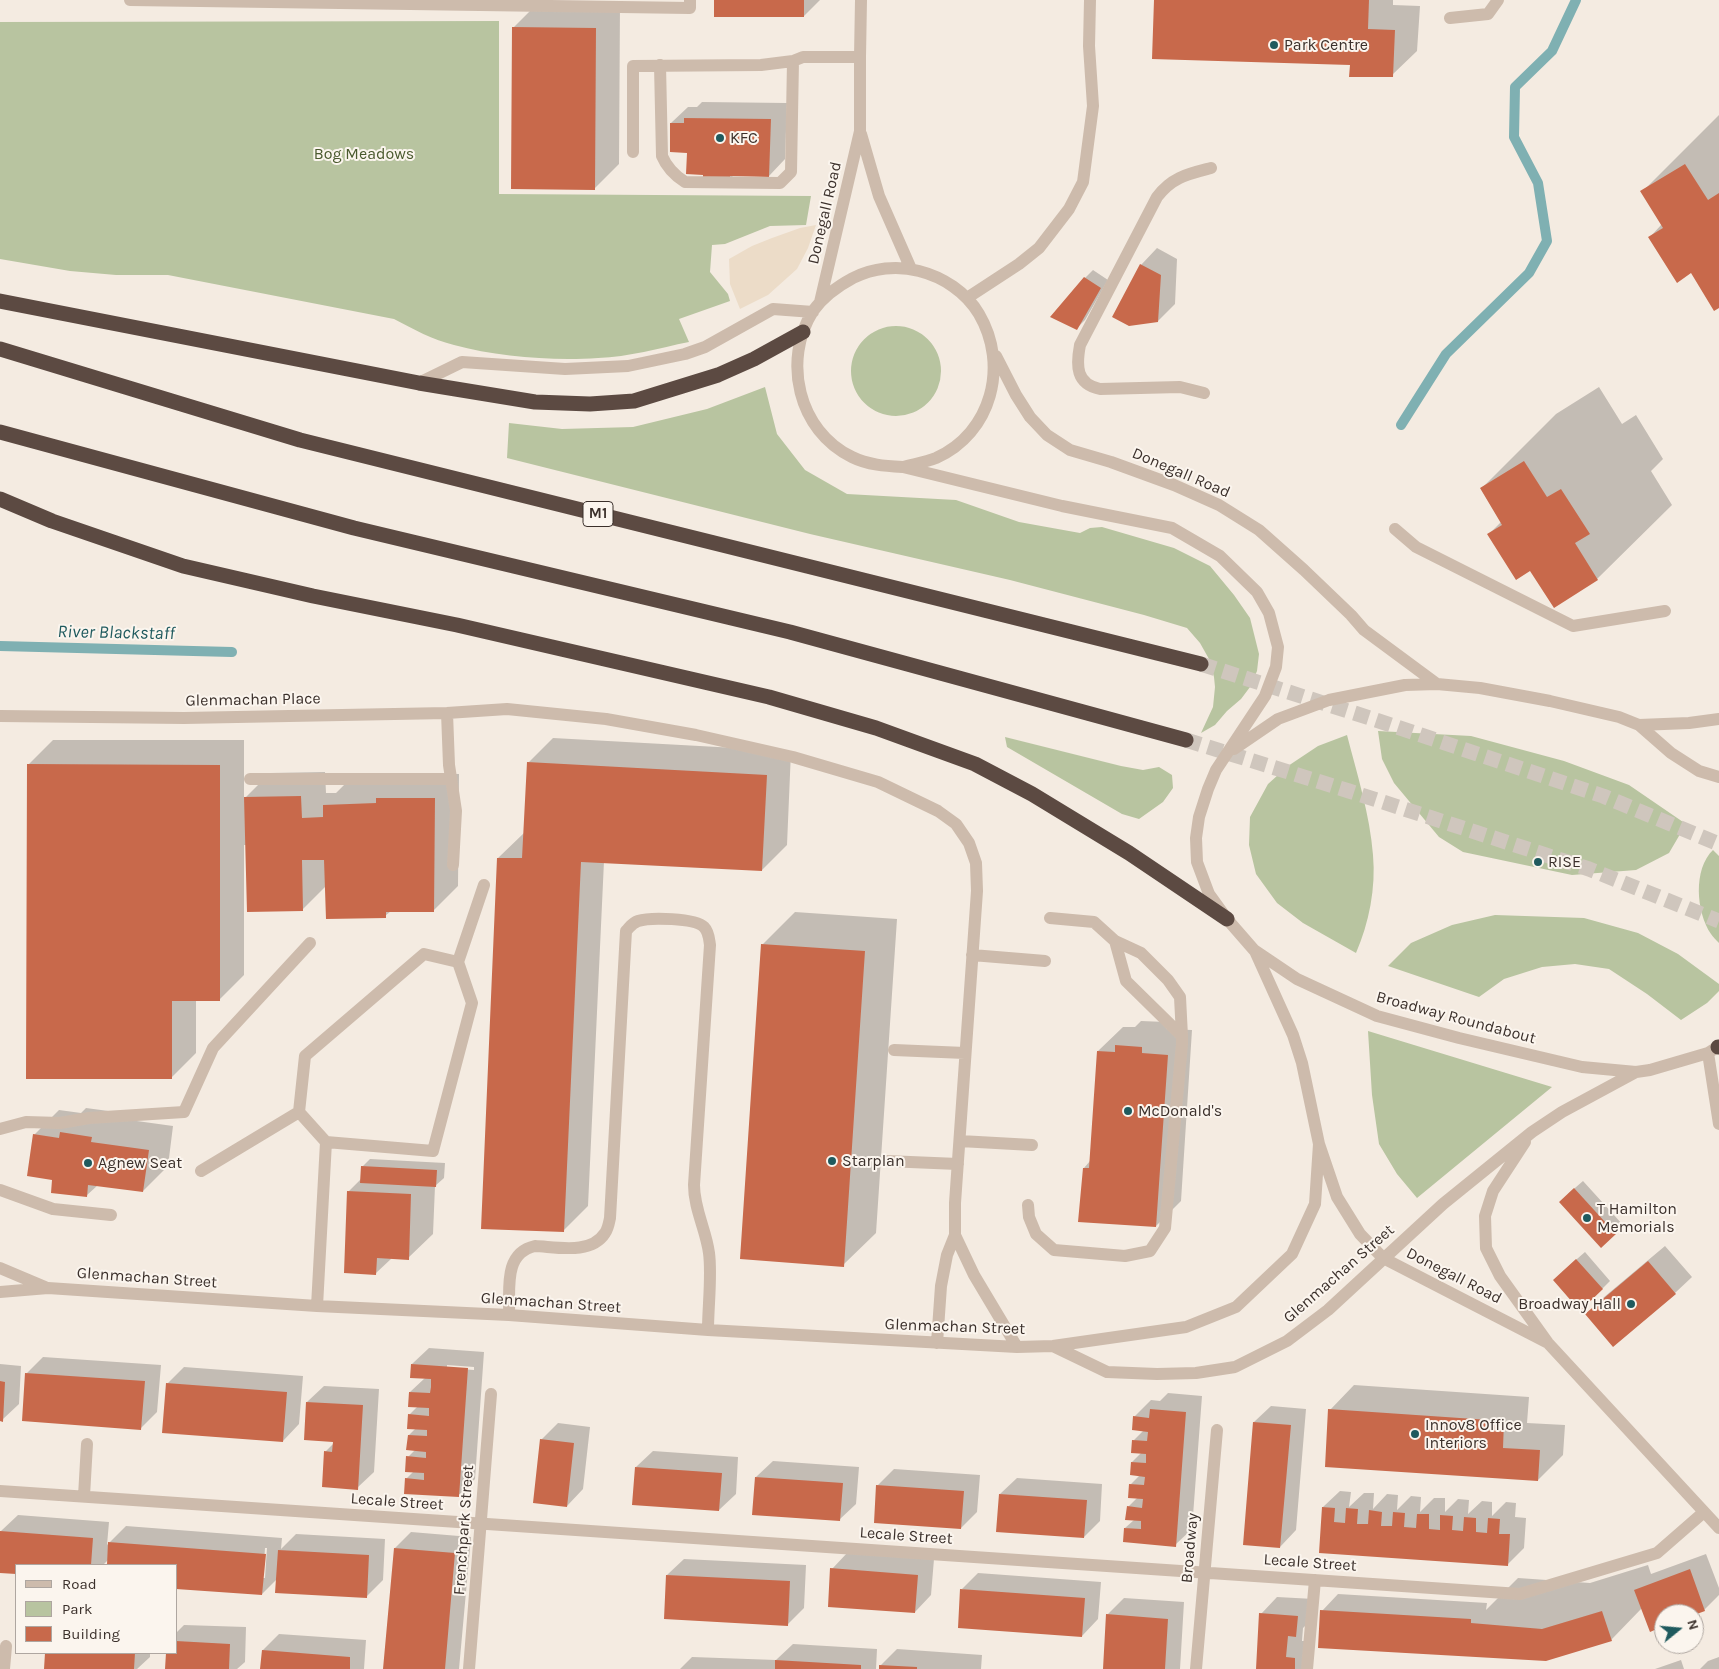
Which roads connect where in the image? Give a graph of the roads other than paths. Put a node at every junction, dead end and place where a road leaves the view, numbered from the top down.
1 (130, 0) edge
2 (690, 0) edge
3 (861, 0) edge
4 (1090, 0) edge
5 (1498, 0) edge
6 (1450, 18) dead end
7 (860, 57) junction
8 (793, 62) junction
9 (660, 65) junction
10 (860, 132) junction
11 (632, 152) dead end
12 (1211, 168) dead end
13 (911, 269) junction
14 (966, 298) junction
15 (0, 301) edge
16 (817, 307) junction
17 (803, 332) junction
18 (0, 349) edge
19 (993, 349) junction
20 (419, 384) junction
21 (1204, 393) dead end
22 (0, 432) edge
23 (904, 467) junction
24 (0, 499) edge
25 (1395, 529) dead end
26 (1665, 611) dead end
27 (1201, 664) tunnel mouth
28 (1438, 684) junction
29 (447, 713) junction
30 (0, 716) edge
31 (1719, 719) edge
32 (1639, 725) junction
33 (1186, 740) tunnel mouth
34 (1228, 753) junction
35 (1719, 777) edge
36 (250, 779) dead end
37 (451, 780) junction
38 (453, 865) dead end
39 (484, 885) dead end
40 (1050, 918) dead end
41 (1227, 919) junction
42 (1115, 941) junction
43 (310, 943) dead end
44 (1254, 950) junction
45 (972, 955) junction
46 (1046, 961) dead end
47 (458, 962) junction
48 (1182, 1036) junction
49 (1716, 1048) edge
50 (894, 1050) dead end
51 (965, 1053) junction
52 (1636, 1072) junction
53 (299, 1112) junction
54 (1719, 1124) edge
55 (0, 1129) edge
56 (1532, 1132) junction
57 (960, 1141) junction
58 (326, 1142) junction
59 (1320, 1144) junction
60 (1032, 1145) dead end
61 (886, 1161) dead end
62 (958, 1164) junction
63 (201, 1171) dead end
64 (0, 1190) edge
65 (1028, 1206) dead end
66 (111, 1215) dead end
67 (955, 1235) junction
68 (1383, 1258) junction
69 (0, 1268) edge
70 (48, 1288) junction
71 (0, 1292) edge
72 (317, 1306) junction
73 (509, 1315) junction
74 (708, 1330) junction
75 (937, 1343) junction
76 (1548, 1343) junction
77 (1053, 1346) junction
78 (1017, 1347) junction
79 (491, 1394) dead end
80 (1217, 1430) dead end
81 (87, 1444) dead end
82 (0, 1491) edge
83 (84, 1496) junction
84 (1704, 1512) junction
85 (481, 1523) junction
86 (1719, 1528) edge
87 (1204, 1572) junction
88 (1315, 1580) junction
89 (6, 1646) dead end
90 (4, 1669) edge
91 (469, 1669) edge
92 (1196, 1669) edge
93 (1307, 1669) edge

1 - 2 street
3 - 7 street, Donegall Road
4 - 14 street
5 - 6 street
7 - 8 street
7 - 10 street, Donegall Road
8 - 9 street
8 - 9 street
9 - 11 street
10 - 13 street, Donegall Road
10 - 16 street, Donegall Road
12 - 21 street
13 - 14 street
13 - 16 street
14 - 19 street
15 - 20 highway
16 - 17 street
16 - 20 street
17 - 20 highway
17 - 23 street
18 - 27 highway, M1
19 - 23 street
19 - 28 street, Donegall Road
22 - 33 highway
23 - 34 street
24 - 41 highway
25 - 26 street
28 - 32 street, Broadway Roundabout
28 - 34 street, Broadway Roundabout
29 - 30 street, Glenmachan Place
29 - 37 street
29 - 45 street, Glenmachan Place
31 - 32 street
32 - 35 street, Broadway Roundabout
34 - 41 street, Broadway Roundabout
36 - 37 street
37 - 38 street
39 - 47 street
40 - 42 street
41 - 44 street, Broadway Roundabout
42 - 48 street
42 - 48 street
43 - 55 street
44 - 52 street, Broadway Roundabout
44 - 59 street
45 - 46 street
45 - 51 street, Glenmachan Place
47 - 53 street
47 - 58 street
48 - 65 street
49 - 52 street, Broadway Roundabout
49 - 54 street
50 - 51 street
51 - 57 street, Glenmachan Place
52 - 56 street, Glenmachan Street
53 - 58 street
53 - 63 street
56 - 68 street, Glenmachan Street
56 - 76 street, Donegall Road
57 - 60 street
57 - 62 street, Glenmachan Place
58 - 72 street
59 - 68 street, Donegall Road
59 - 77 street, Glenmachan Street
61 - 62 street
62 - 67 street, Glenmachan Place
64 - 66 street
67 - 75 street
67 - 78 street
68 - 76 street, Donegall Road
68 - 77 street, Glenmachan Street
69 - 70 street, Glenmachan Street
70 - 71 street, Glenmachan Street
70 - 72 street, Glenmachan Street
72 - 73 street, Glenmachan Street
73 - 74 street, Glenmachan Street
73 - 74 street
74 - 75 street, Glenmachan Street
75 - 78 street, Glenmachan Street
76 - 84 street, Donegall Road
77 - 78 street, Glenmachan Street
79 - 85 street, Frenchpark Street
80 - 87 street, Broadway
81 - 83 street
82 - 83 street, Lecale Street
83 - 85 street, Lecale Street
84 - 86 street, Donegall Road
84 - 88 street, Lecale Street
85 - 87 street, Lecale Street
85 - 91 street, Frenchpark Street
87 - 88 street, Lecale Street
87 - 92 street, Broadway
88 - 93 street
89 - 90 street

